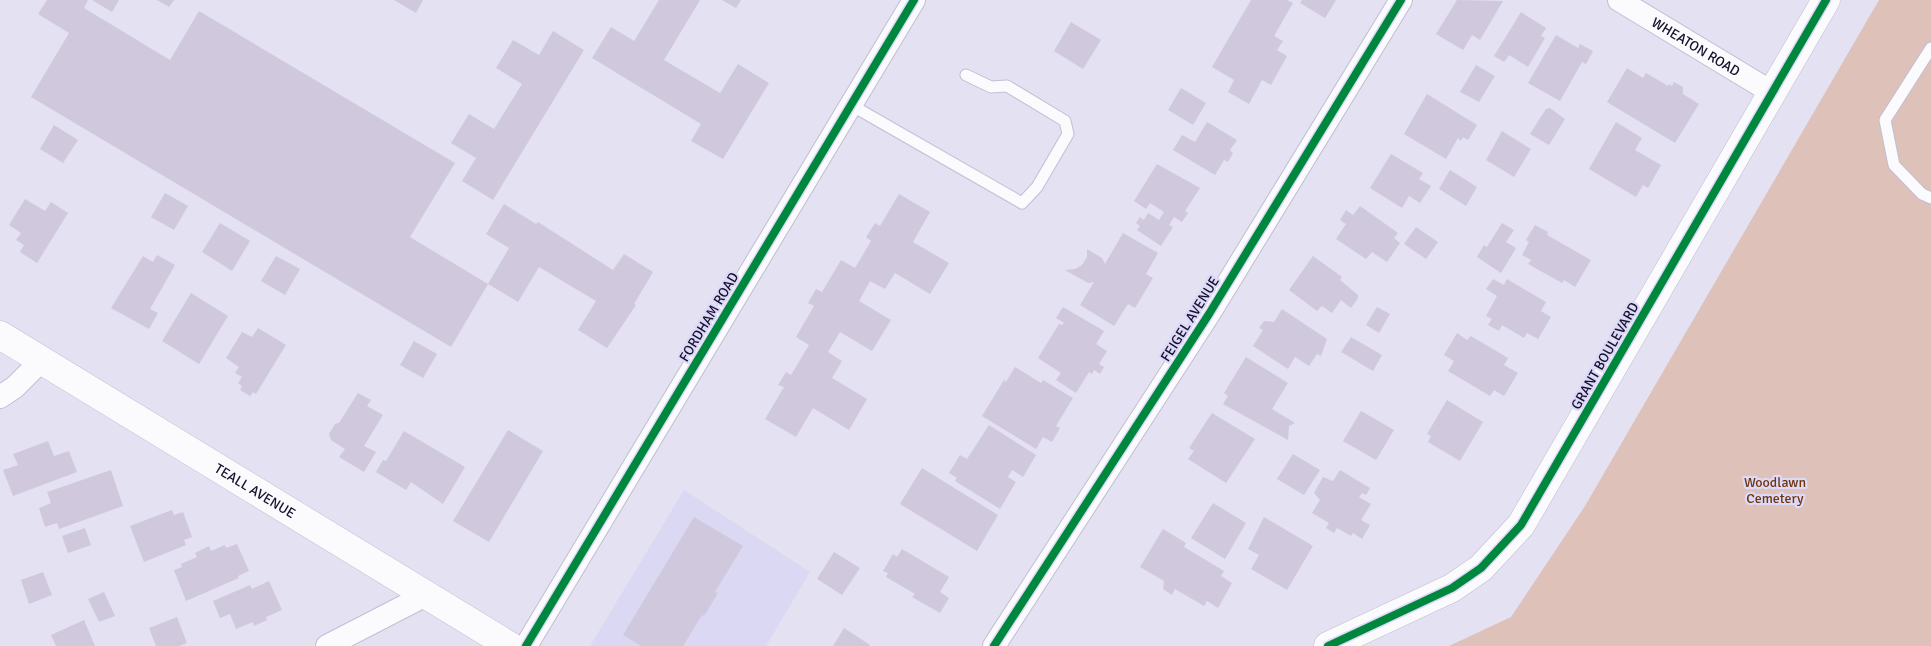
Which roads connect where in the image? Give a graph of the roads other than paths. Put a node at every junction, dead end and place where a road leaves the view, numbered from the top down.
1 (914, 0) edge
2 (1401, 0) edge
3 (1619, 0) edge
4 (1826, 0) edge
5 (1931, 48) edge
6 (966, 75) dead end
7 (1773, 93) junction
8 (851, 105) junction
9 (1931, 198) edge
10 (0, 335) edge
11 (42, 360) junction
12 (0, 397) edge
13 (426, 595) junction
14 (327, 646) edge
15 (510, 646) edge
16 (526, 646) edge
17 (994, 646) edge
18 (1328, 646) edge

1 - 8 street, FORDHAM ROAD
2 - 17 street, FEIGEL AVENUE
3 - 7 street, WHEATON ROAD
4 - 7 street, GRANT BOULEVARD
5 - 9 lane
6 - 8 lane
7 - 18 street, GRANT BOULEVARD
8 - 16 street, FORDHAM ROAD
10 - 11 street, TEALL AVENUE
11 - 12 street
11 - 13 street, TEALL AVENUE
13 - 14 street
13 - 15 street, TEALL AVENUE

